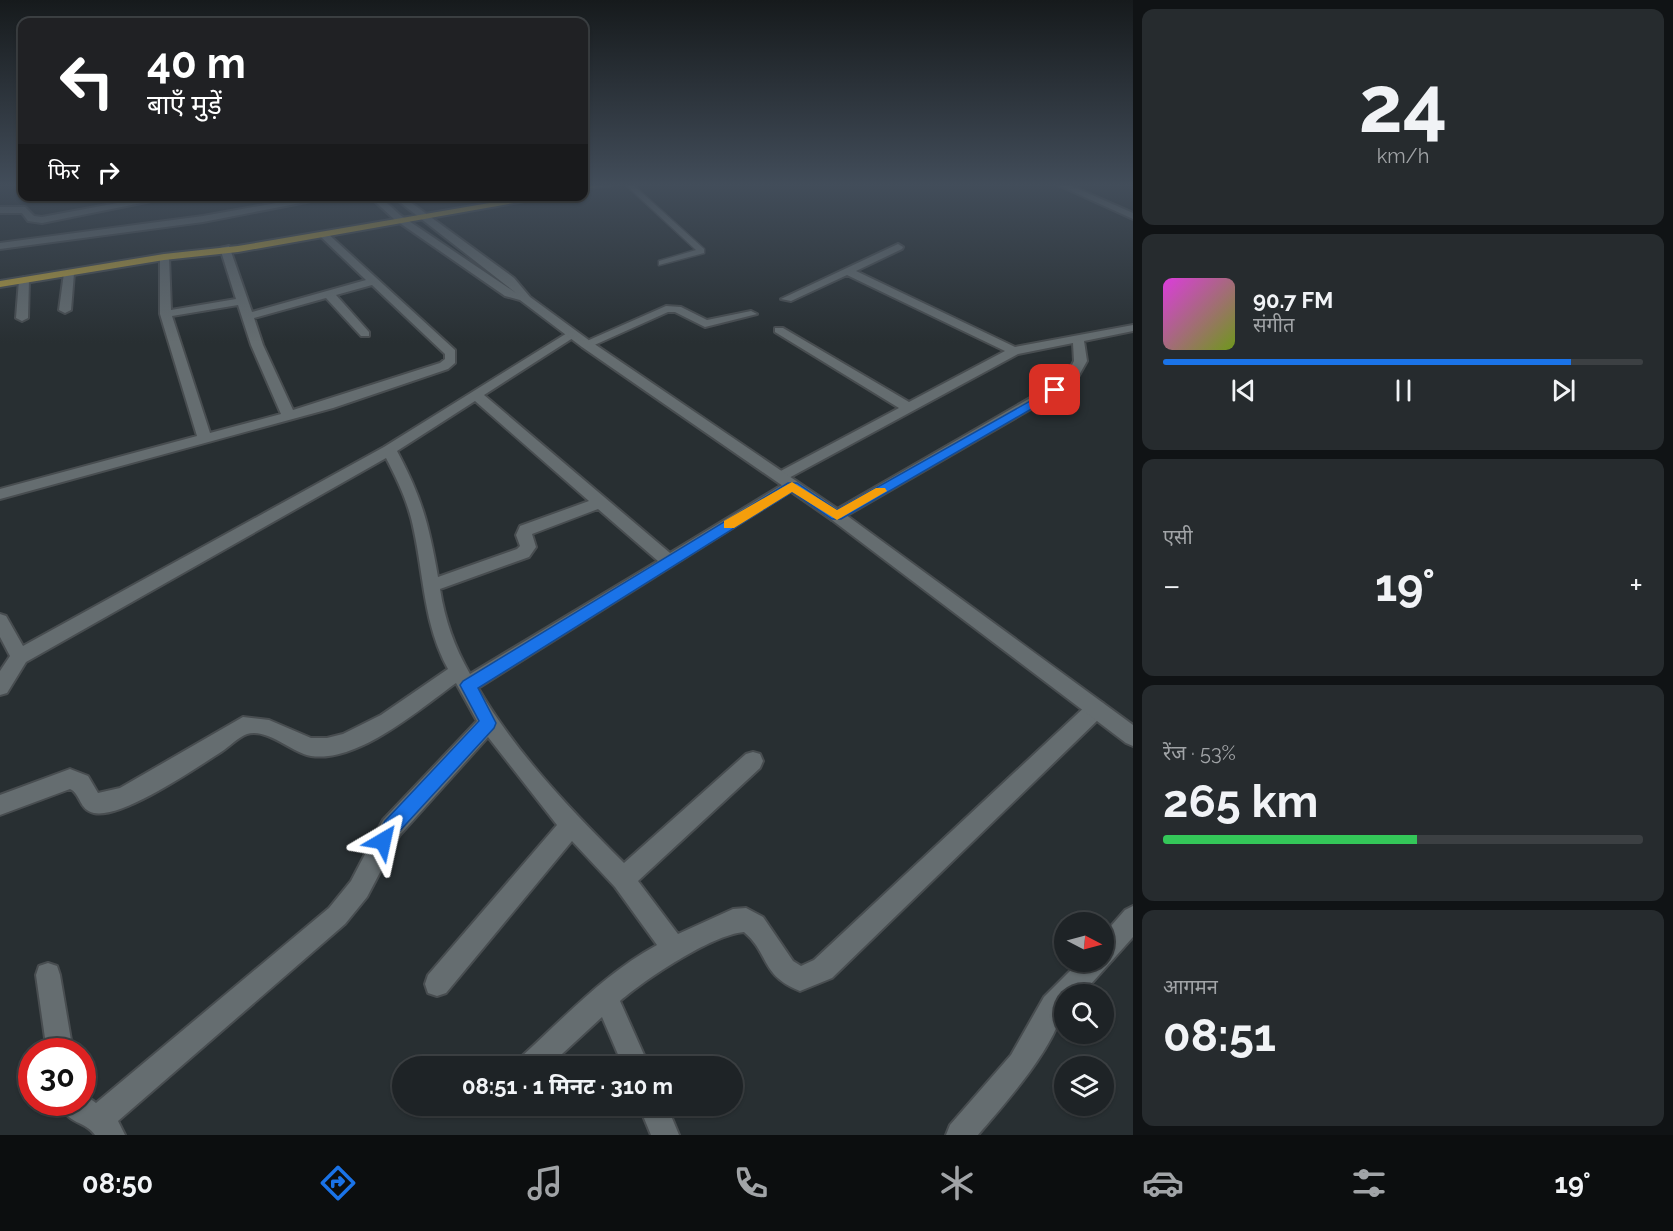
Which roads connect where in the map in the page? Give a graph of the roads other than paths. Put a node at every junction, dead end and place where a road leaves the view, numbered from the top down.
1 (67, 237) edge
2 (276, 237) edge
3 (306, 237) edge
4 (326, 237) edge
5 (426, 237) edge
6 (450, 237) edge
7 (686, 237) edge
8 (0, 246) edge
9 (227, 248) junction
10 (898, 248) dead end
11 (164, 257) junction
12 (662, 263) dead end
13 (849, 272) junction
14 (69, 273) junction
15 (24, 280) junction
16 (374, 281) junction
17 (0, 284) edge
18 (329, 294) junction
19 (524, 298) junction
20 (787, 299) dead end
21 (243, 301) junction
22 (65, 310) dead end
23 (166, 314) junction
24 (751, 314) dead end
25 (249, 316) junction
26 (21, 318) dead end
27 (1133, 328) edge
28 (779, 330) dead end
29 (365, 334) dead end
30 (572, 334) junction
31 (1078, 340) junction
32 (586, 344) junction
33 (1014, 351) junction
34 (475, 394) junction
35 (907, 408) junction
36 (289, 416) junction
37 (205, 438) junction
38 (389, 450) junction
39 (786, 482) junction
40 (0, 494) edge
41 (601, 502) junction
42 (837, 516) junction
43 (669, 561) junction
44 (431, 586) junction
45 (0, 621) edge
46 (20, 657) junction
47 (464, 678) junction
48 (0, 687) edge
49 (1096, 710) junction
50 (488, 723) junction
51 (1133, 737) edge
52 (753, 761) dead end
53 (0, 805) edge
54 (571, 825) junction
55 (622, 879) junction
56 (1133, 918) edge
57 (1114, 941) edge
58 (674, 949) junction
59 (1086, 972) edge
60 (48, 975) dead end
61 (437, 984) dead end
62 (606, 998) junction
63 (58, 1038) edge
64 (541, 1056) edge
65 (632, 1056) edge
66 (89, 1116) edge
67 (657, 1116) edge
68 (105, 1126) edge
69 (665, 1135) edge
70 (960, 1135) edge

1 - 8 street
2 - 9 highway
3 - 9 highway
4 - 16 street
5 - 19 street
6 - 19 street
7 - 12 lane
9 - 11 highway
9 - 21 street
10 - 13 street
11 - 14 highway
11 - 23 street
13 - 20 street
13 - 33 street
14 - 15 highway
14 - 22 street
15 - 17 highway
15 - 26 street
16 - 18 street
16 - 36 street
18 - 25 street
18 - 29 street
19 - 30 street
21 - 23 street
21 - 25 street
23 - 37 street
24 - 32 street
25 - 36 street
27 - 31 street
28 - 35 street
30 - 32 street
30 - 34 street
31 - 33 street
31 - 42 street
32 - 39 street
33 - 35 street
34 - 38 street
34 - 41 street
35 - 39 street
36 - 37 street
37 - 40 street
38 - 44 street
38 - 46 street
39 - 42 street
39 - 43 street
41 - 43 street
41 - 44 street
42 - 49 street
43 - 47 street
44 - 47 street
45 - 46 street
46 - 48 street
47 - 50 street
47 - 53 street
49 - 51 street
49 - 58 street
50 - 54 street
50 - 68 street
52 - 55 street
54 - 55 street
54 - 61 street
55 - 58 street
56 - 57 street
58 - 62 street
59 - 70 street
60 - 63 street
62 - 64 street
62 - 65 street
66 - 68 street
67 - 69 street

